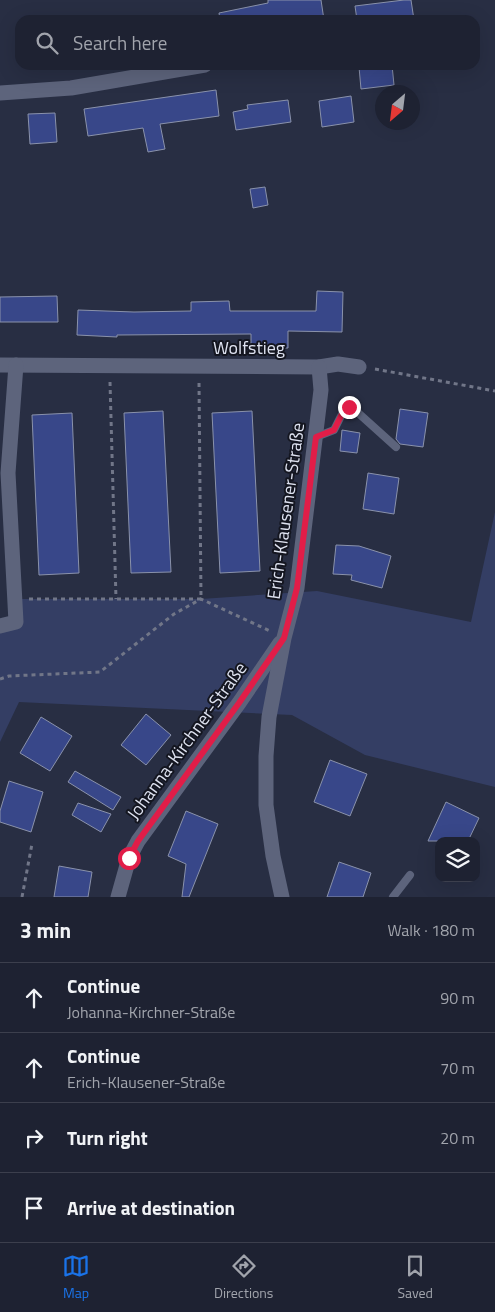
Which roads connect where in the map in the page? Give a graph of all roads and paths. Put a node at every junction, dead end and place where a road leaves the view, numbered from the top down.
1 (176, 70) edge
2 (0, 93) edge
3 (0, 365) edge
4 (16, 365) junction
5 (109, 366) junction
6 (199, 366) junction
7 (319, 366) junction
8 (359, 367) joint
9 (495, 391) edge
10 (316, 437) junction
11 (396, 447) dead end
12 (14, 599) junction
13 (116, 599) junction
14 (201, 599) junction
15 (0, 626) edge
16 (284, 638) junction
17 (0, 679) edge
18 (32, 844) dead end
19 (410, 875) dead end
20 (22, 897) edge
21 (118, 897) edge
22 (282, 897) edge
23 (393, 897) edge

1 - 2 street
3 - 4 street, Wolfstieg
4 - 5 street, Wolfstieg
4 - 12 street
5 - 6 street, Wolfstieg
5 - 13 path
6 - 7 street, Wolfstieg
6 - 14 path
7 - 8 street, Wolfstieg
7 - 10 street, Erich-Klausener-Straße
8 - 9 path
10 - 11 lane
10 - 16 street, Erich-Klausener-Straße
12 - 13 path
12 - 15 street
13 - 14 path
14 - 16 path
14 - 17 path
16 - 21 street, Johanna-Kirchner-Straße
16 - 22 street, Erich-Klausener-Straße
18 - 20 path
19 - 23 lane

